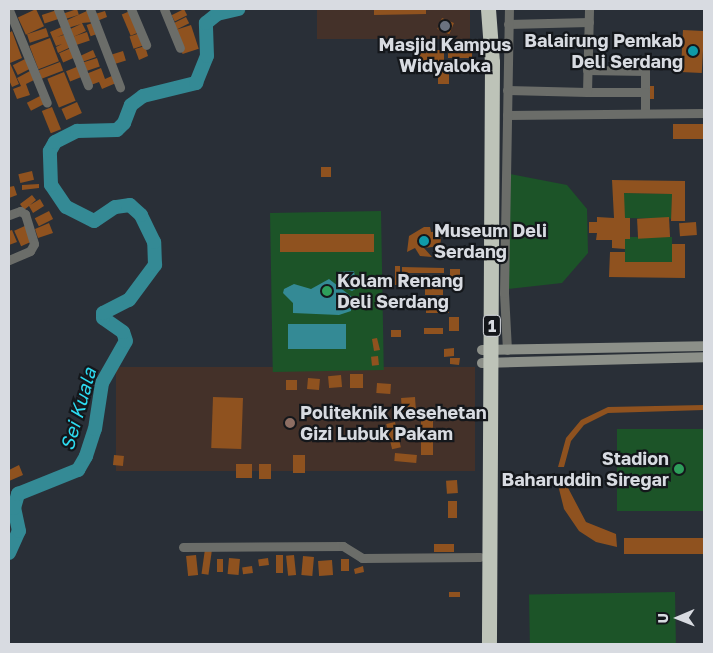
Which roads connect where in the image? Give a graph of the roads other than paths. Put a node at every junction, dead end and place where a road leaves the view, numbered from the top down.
1 (58, 9) edge
2 (90, 9) edge
3 (131, 9) edge
4 (164, 9) edge
5 (479, 9) edge
6 (488, 9) edge
7 (508, 9) edge
8 (589, 9) edge
9 (9, 10) edge
10 (589, 22) junction
11 (508, 24) junction
12 (146, 45) dead end
13 (180, 48) dead end
14 (587, 70) junction
15 (88, 85) dead end
16 (120, 87) dead end
17 (507, 90) junction
18 (587, 92) junction
19 (645, 92) junction
20 (47, 103) dead end
21 (645, 113) junction
22 (704, 113) edge
23 (507, 116) junction
24 (9, 215) edge
25 (9, 260) edge
26 (704, 346) edge
27 (491, 355) junction
28 (704, 358) edge
29 (183, 547) dead end
30 (480, 557) junction
31 (479, 644) edge
32 (489, 644) edge

1 - 15 street
2 - 16 street
3 - 12 street
4 - 13 street
5 - 27 highway, 1
6 - 27 highway, 1
7 - 11 street
8 - 10 street
9 - 20 street
10 - 11 street
10 - 14 street
11 - 17 street
14 - 18 street
14 - 19 street
17 - 18 street
17 - 23 street
18 - 19 street
19 - 21 street
21 - 22 street
21 - 23 street
23 - 27 street
24 - 25 street
26 - 27 street
27 - 28 street
27 - 30 highway, 1
27 - 32 highway, 1
29 - 30 street
30 - 31 highway, 1

